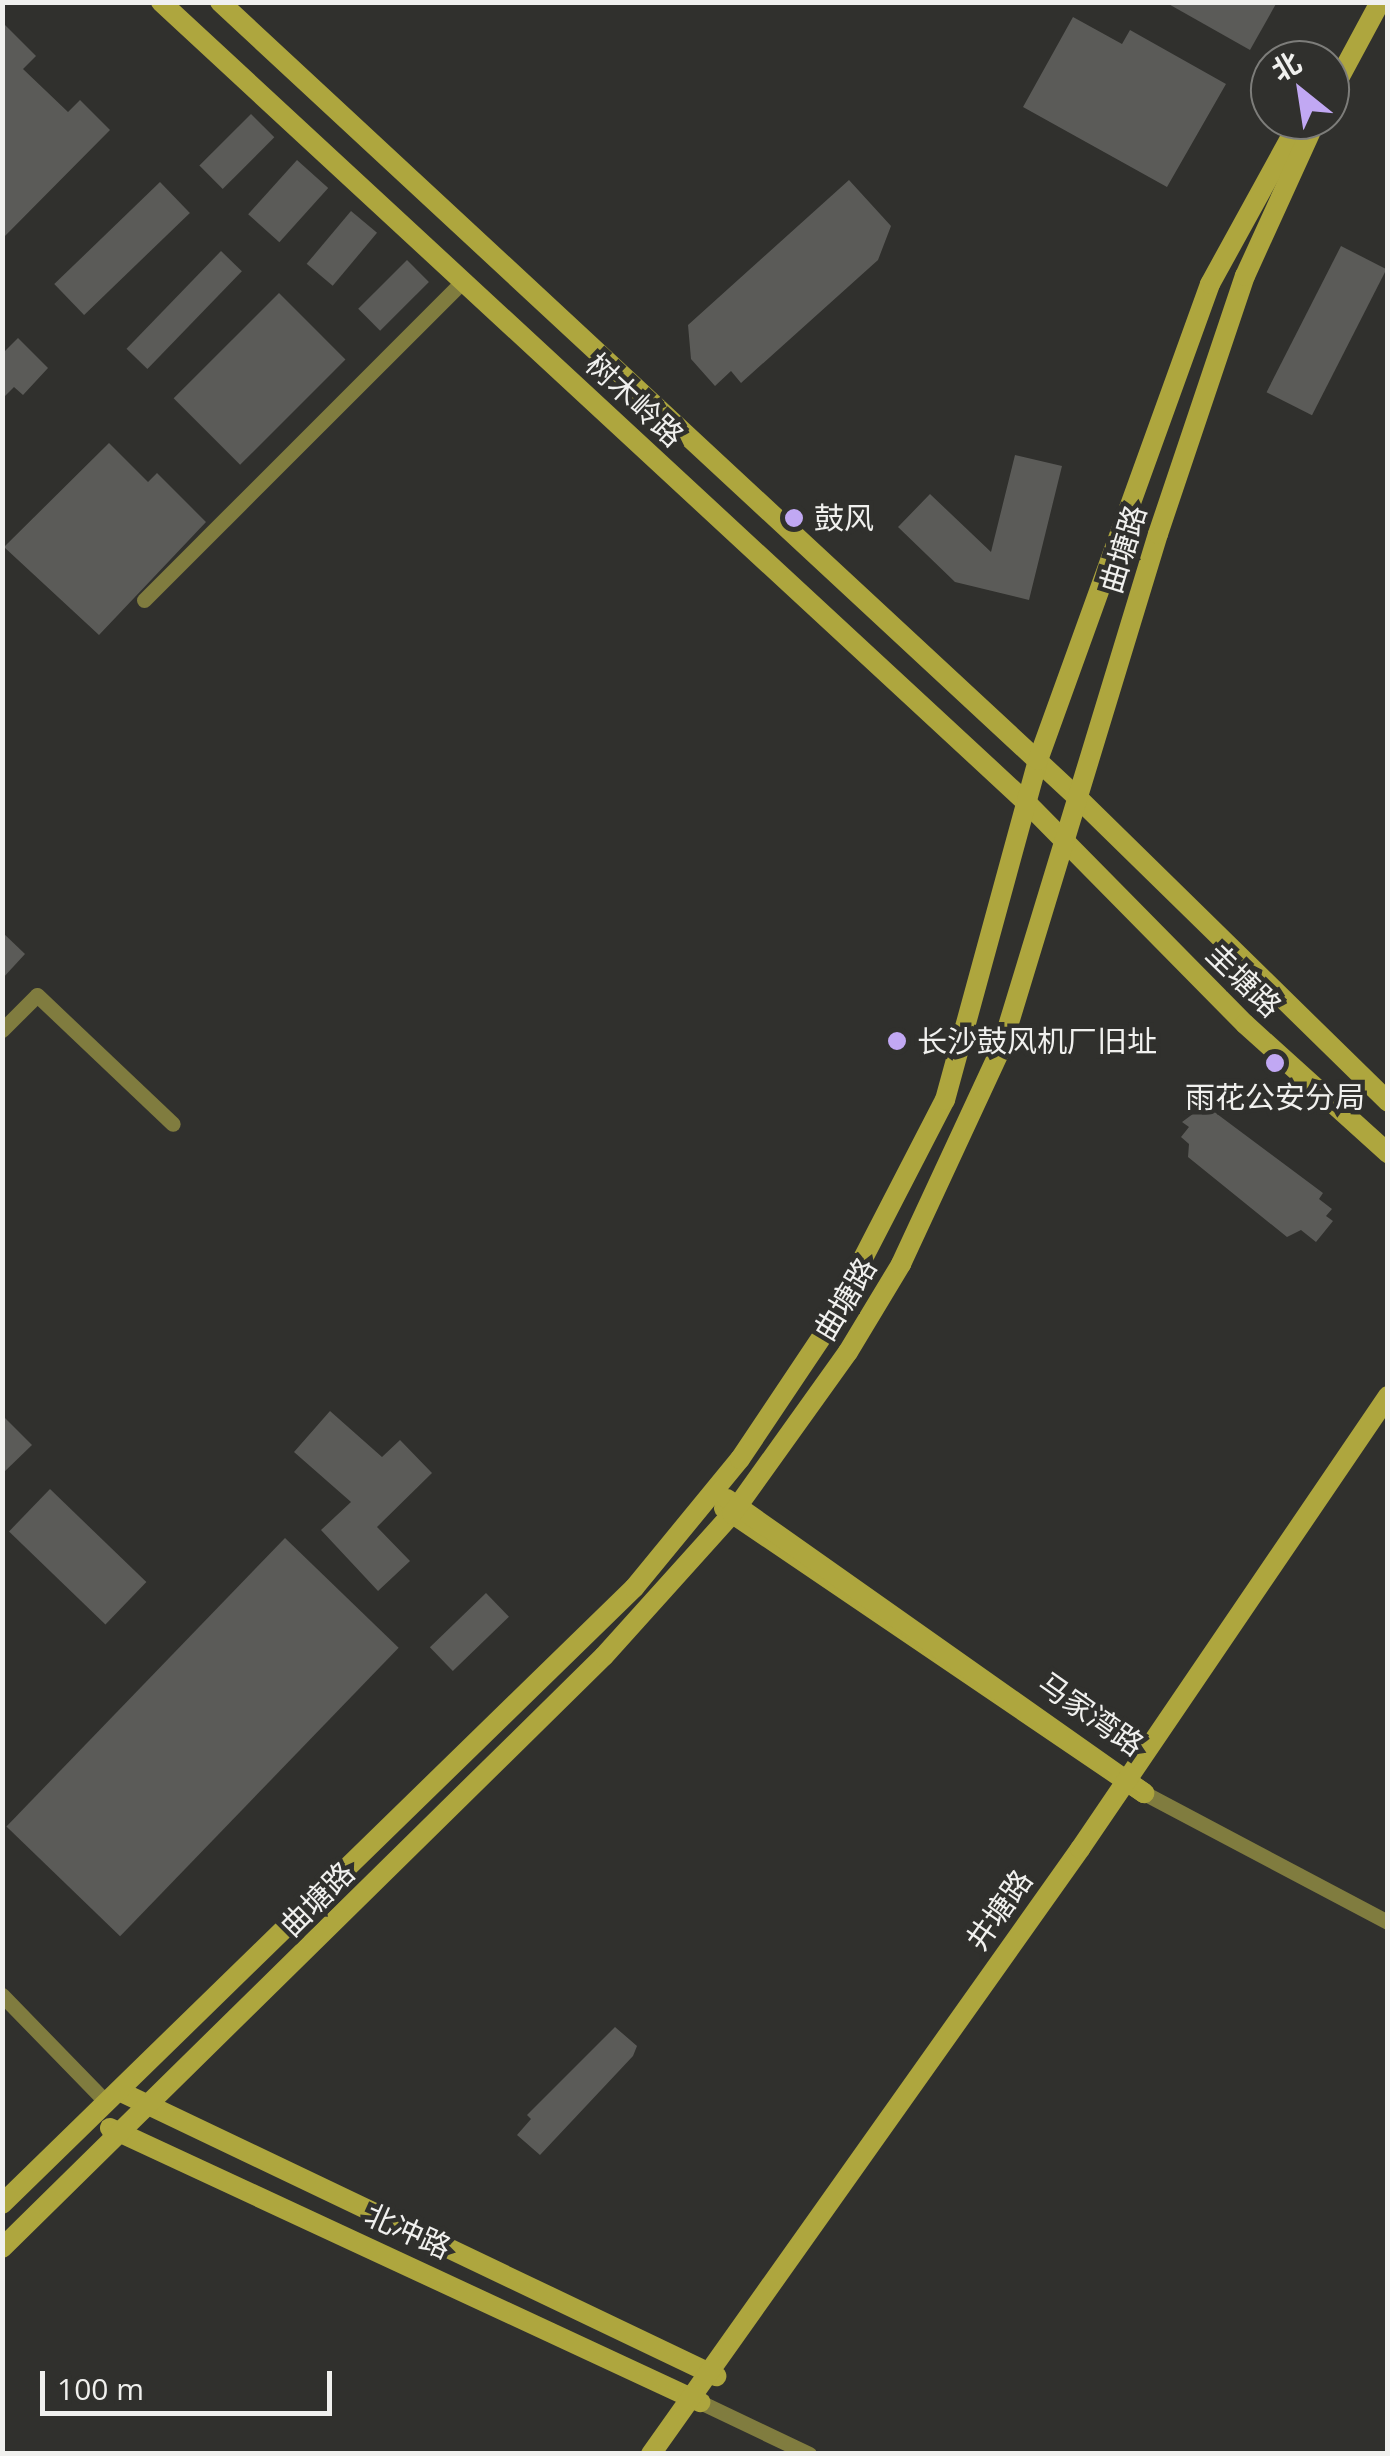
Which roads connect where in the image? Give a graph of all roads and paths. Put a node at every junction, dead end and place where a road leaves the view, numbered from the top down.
1 (162, 2) edge
2 (220, 2) edge
3 (1364, 2) edge
4 (1380, 2) edge
5 (1344, 40) edge
6 (1350, 58) edge
7 (1289, 140) edge
8 (1307, 140) edge
9 (463, 282) junction
10 (144, 600) dead end
11 (1038, 760) junction
12 (1081, 801) junction
13 (1028, 804) junction
14 (1066, 844) junction
15 (2, 1030) edge
16 (1388, 1102) edge
17 (173, 1124) dead end
18 (1388, 1153) edge
19 (1388, 1396) edge
20 (1388, 1417) edge
21 (713, 1494) junction
22 (735, 1510) junction
23 (1133, 1786) junction
24 (1388, 1922) edge
25 (2, 1994) edge
26 (113, 2097) junction
27 (150, 2106) junction
28 (90, 2119) junction
29 (121, 2134) junction
30 (2, 2204) edge
31 (2, 2248) edge
32 (712, 2375) junction
33 (695, 2399) junction
34 (650, 2454) edge
35 (664, 2454) edge
36 (808, 2454) edge

1 - 9 main road, 树木岭路
2 - 11 main road, 树木岭路
3 - 5 main road
4 - 6 main road
7 - 11 main road, 曲塘路
8 - 12 main road, 曲塘路
9 - 10 street
9 - 13 main road, 树木岭路
11 - 12 main road, 树木岭路
11 - 13 main road, 曲塘路
12 - 14 main road, 曲塘路
12 - 16 main road, 圭塘路
13 - 14 main road, 树木岭路
13 - 21 main road, 曲塘路
14 - 18 main road, 圭塘路
14 - 22 main road, 曲塘路
15 - 17 street
19 - 23 main road, 井塘路
20 - 23 main road, 井塘路
21 - 22 main road, 马家湾路
21 - 26 main road, 曲塘路
22 - 23 main road, 马家湾路
22 - 27 main road, 曲塘路
23 - 24 street
23 - 32 main road, 井塘路
25 - 26 street
26 - 27 main road, 北冲路
26 - 28 main road, 曲塘路
27 - 29 main road, 曲塘路
27 - 32 main road, 北冲路
28 - 29 main road, 北冲路
28 - 30 main road, 曲塘路
29 - 31 main road, 曲塘路
29 - 33 main road, 北冲路
32 - 33 main road, 井塘路
33 - 34 main road, 井塘路
33 - 35 main road, 井塘路
33 - 36 street

